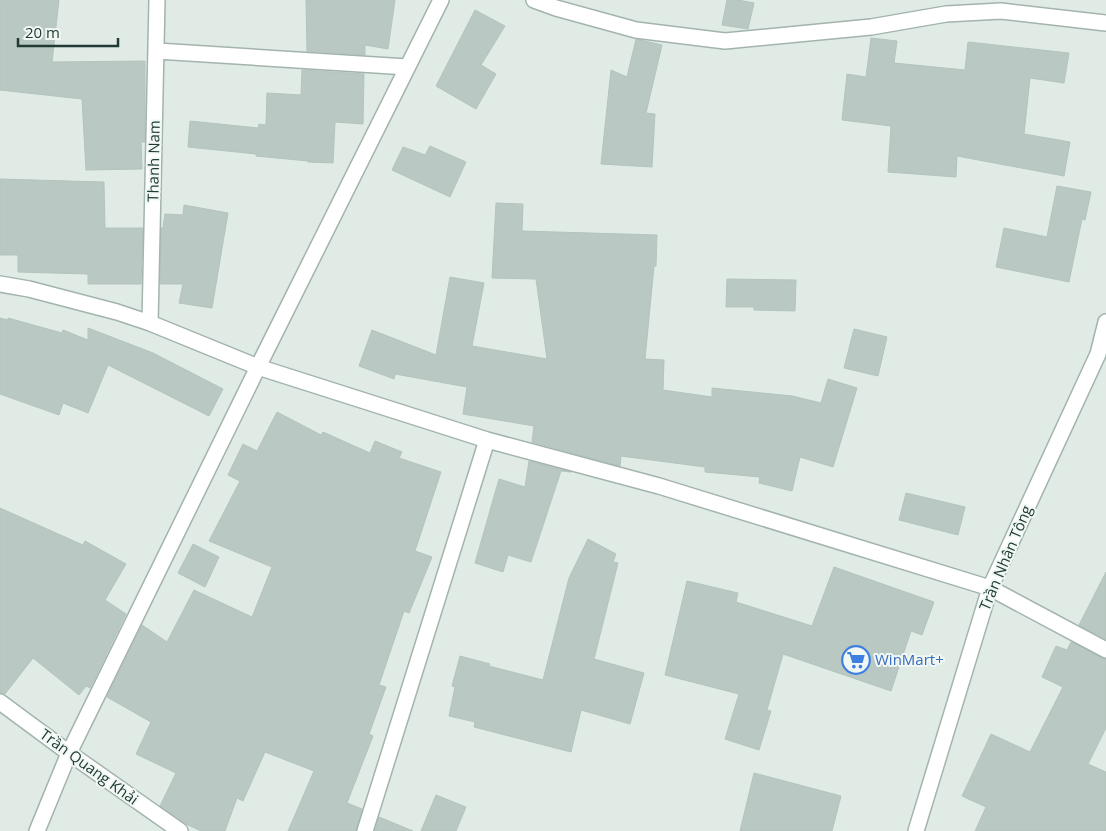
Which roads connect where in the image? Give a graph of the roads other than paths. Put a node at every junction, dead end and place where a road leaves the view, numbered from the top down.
1 (157, 0) edge
2 (441, 0) edge
3 (534, 0) edge
4 (1106, 23) edge
5 (157, 51) junction
6 (407, 67) junction
7 (0, 284) edge
8 (1106, 322) edge
9 (150, 323) junction
10 (1102, 355) edge
11 (258, 367) junction
12 (487, 440) junction
13 (990, 588) junction
14 (1106, 650) edge
15 (0, 702) edge
16 (69, 753) junction
17 (37, 831) edge
18 (180, 831) edge
19 (365, 831) edge
20 (916, 831) edge

1 - 5 street, Thanh Nam
2 - 6 street
3 - 4 street
5 - 6 street
5 - 9 street, Thanh Nam
6 - 11 street
7 - 9 street
8 - 10 street, Trần Nhân Tông
9 - 11 street
10 - 13 street, Trần Nhân Tông
11 - 12 street
11 - 16 street
12 - 13 street
12 - 19 street
13 - 14 street
13 - 20 street, Trần Nhân Tông
15 - 16 street, Trần Quang Khải
16 - 17 street
16 - 18 street, Trần Quang Khải

